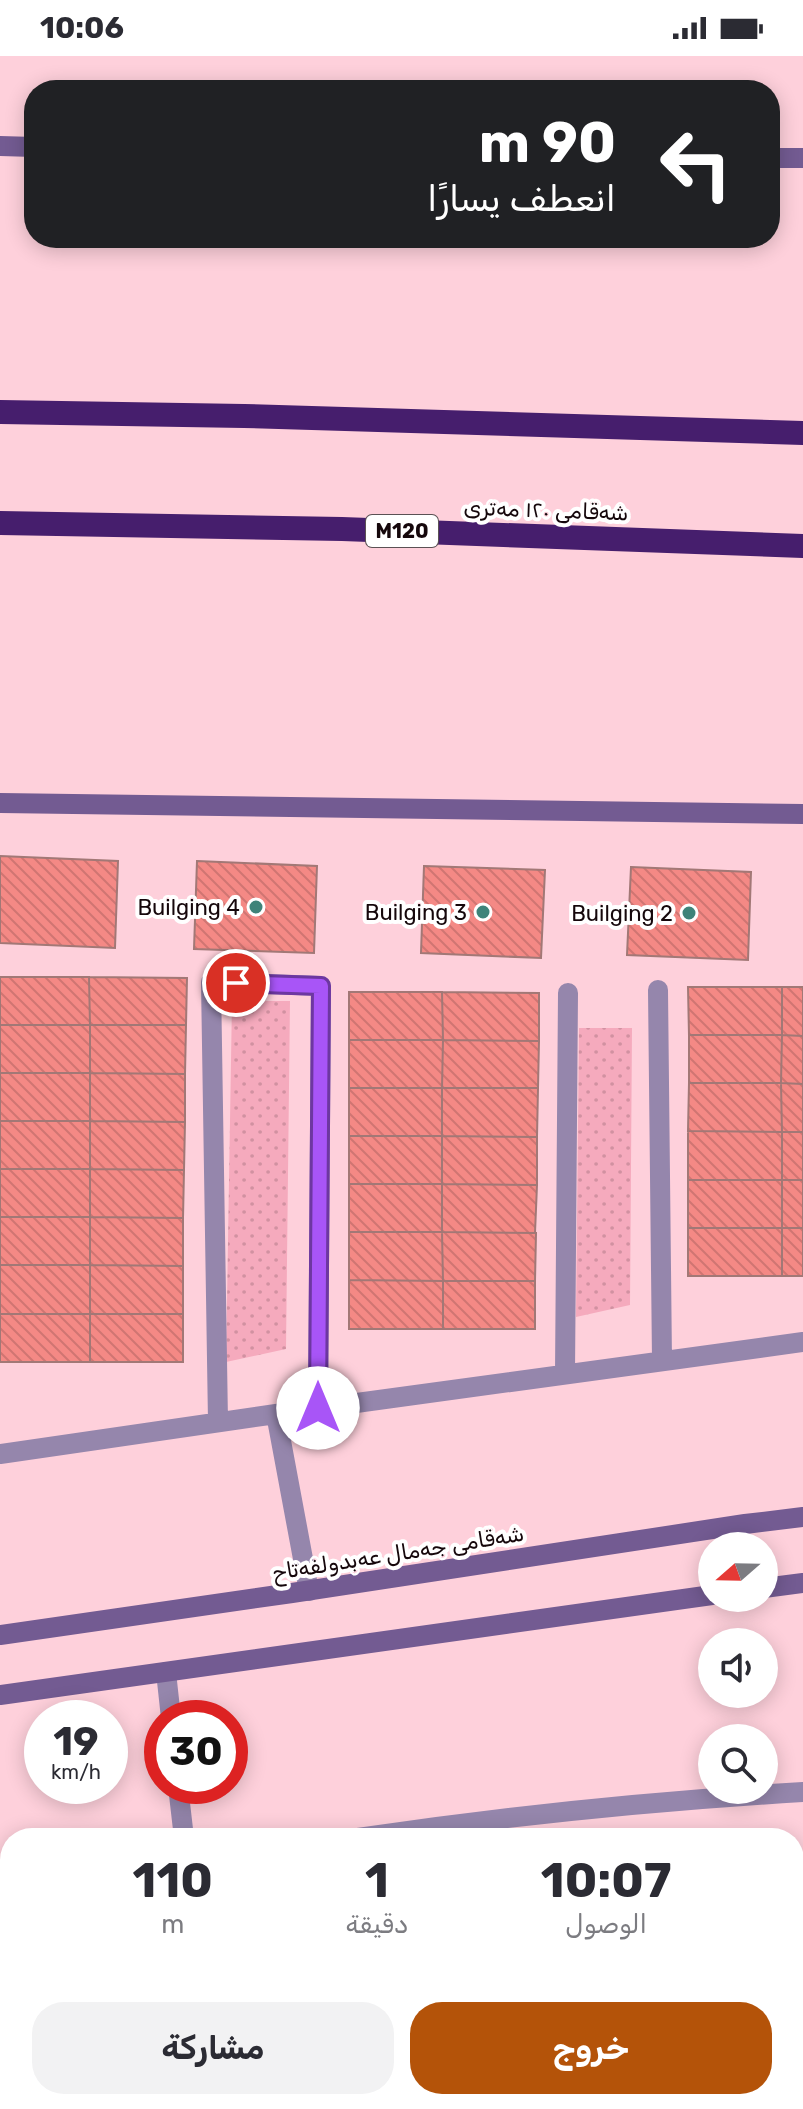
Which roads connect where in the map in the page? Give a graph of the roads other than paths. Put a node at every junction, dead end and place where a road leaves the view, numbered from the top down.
1 (0, 146) edge
2 (24, 147) edge
3 (780, 159) edge
4 (800, 160) edge
5 (0, 412) edge
6 (803, 433) edge
7 (0, 523) edge
8 (803, 546) edge
9 (0, 803) edge
10 (803, 814) edge
11 (658, 990) dead end
12 (568, 993) dead end
13 (803, 1342) edge
14 (662, 1361) junction
15 (565, 1374) junction
16 (318, 1408) junction
17 (276, 1414) junction
18 (218, 1422) junction
19 (0, 1454) edge
20 (803, 1517) edge
21 (803, 1583) edge
22 (778, 1586) edge
23 (309, 1591) junction
24 (698, 1597) edge
25 (0, 1635) edge
26 (166, 1672) junction
27 (0, 1695) edge
28 (169, 1700) edge
29 (803, 1792) edge
30 (180, 1804) edge
31 (183, 1828) edge
32 (470, 1828) edge

1 - 2 main road
3 - 4 main road
5 - 6 highway
7 - 8 highway, شەقامی ١٢٠ مەتری / M120
9 - 10 main road
11 - 14 street
12 - 15 street
13 - 14 street
14 - 15 street
15 - 16 street
16 - 17 street
16 - 18 street
17 - 18 street
17 - 23 street
18 - 19 street
20 - 23 main road, شەقامی جەمال عەبدولفەتاح
21 - 22 main road
23 - 25 main road, شەقامی جەمال عەبدولفەتاح
24 - 26 main road
26 - 27 main road
26 - 28 street
29 - 32 street
30 - 31 street

